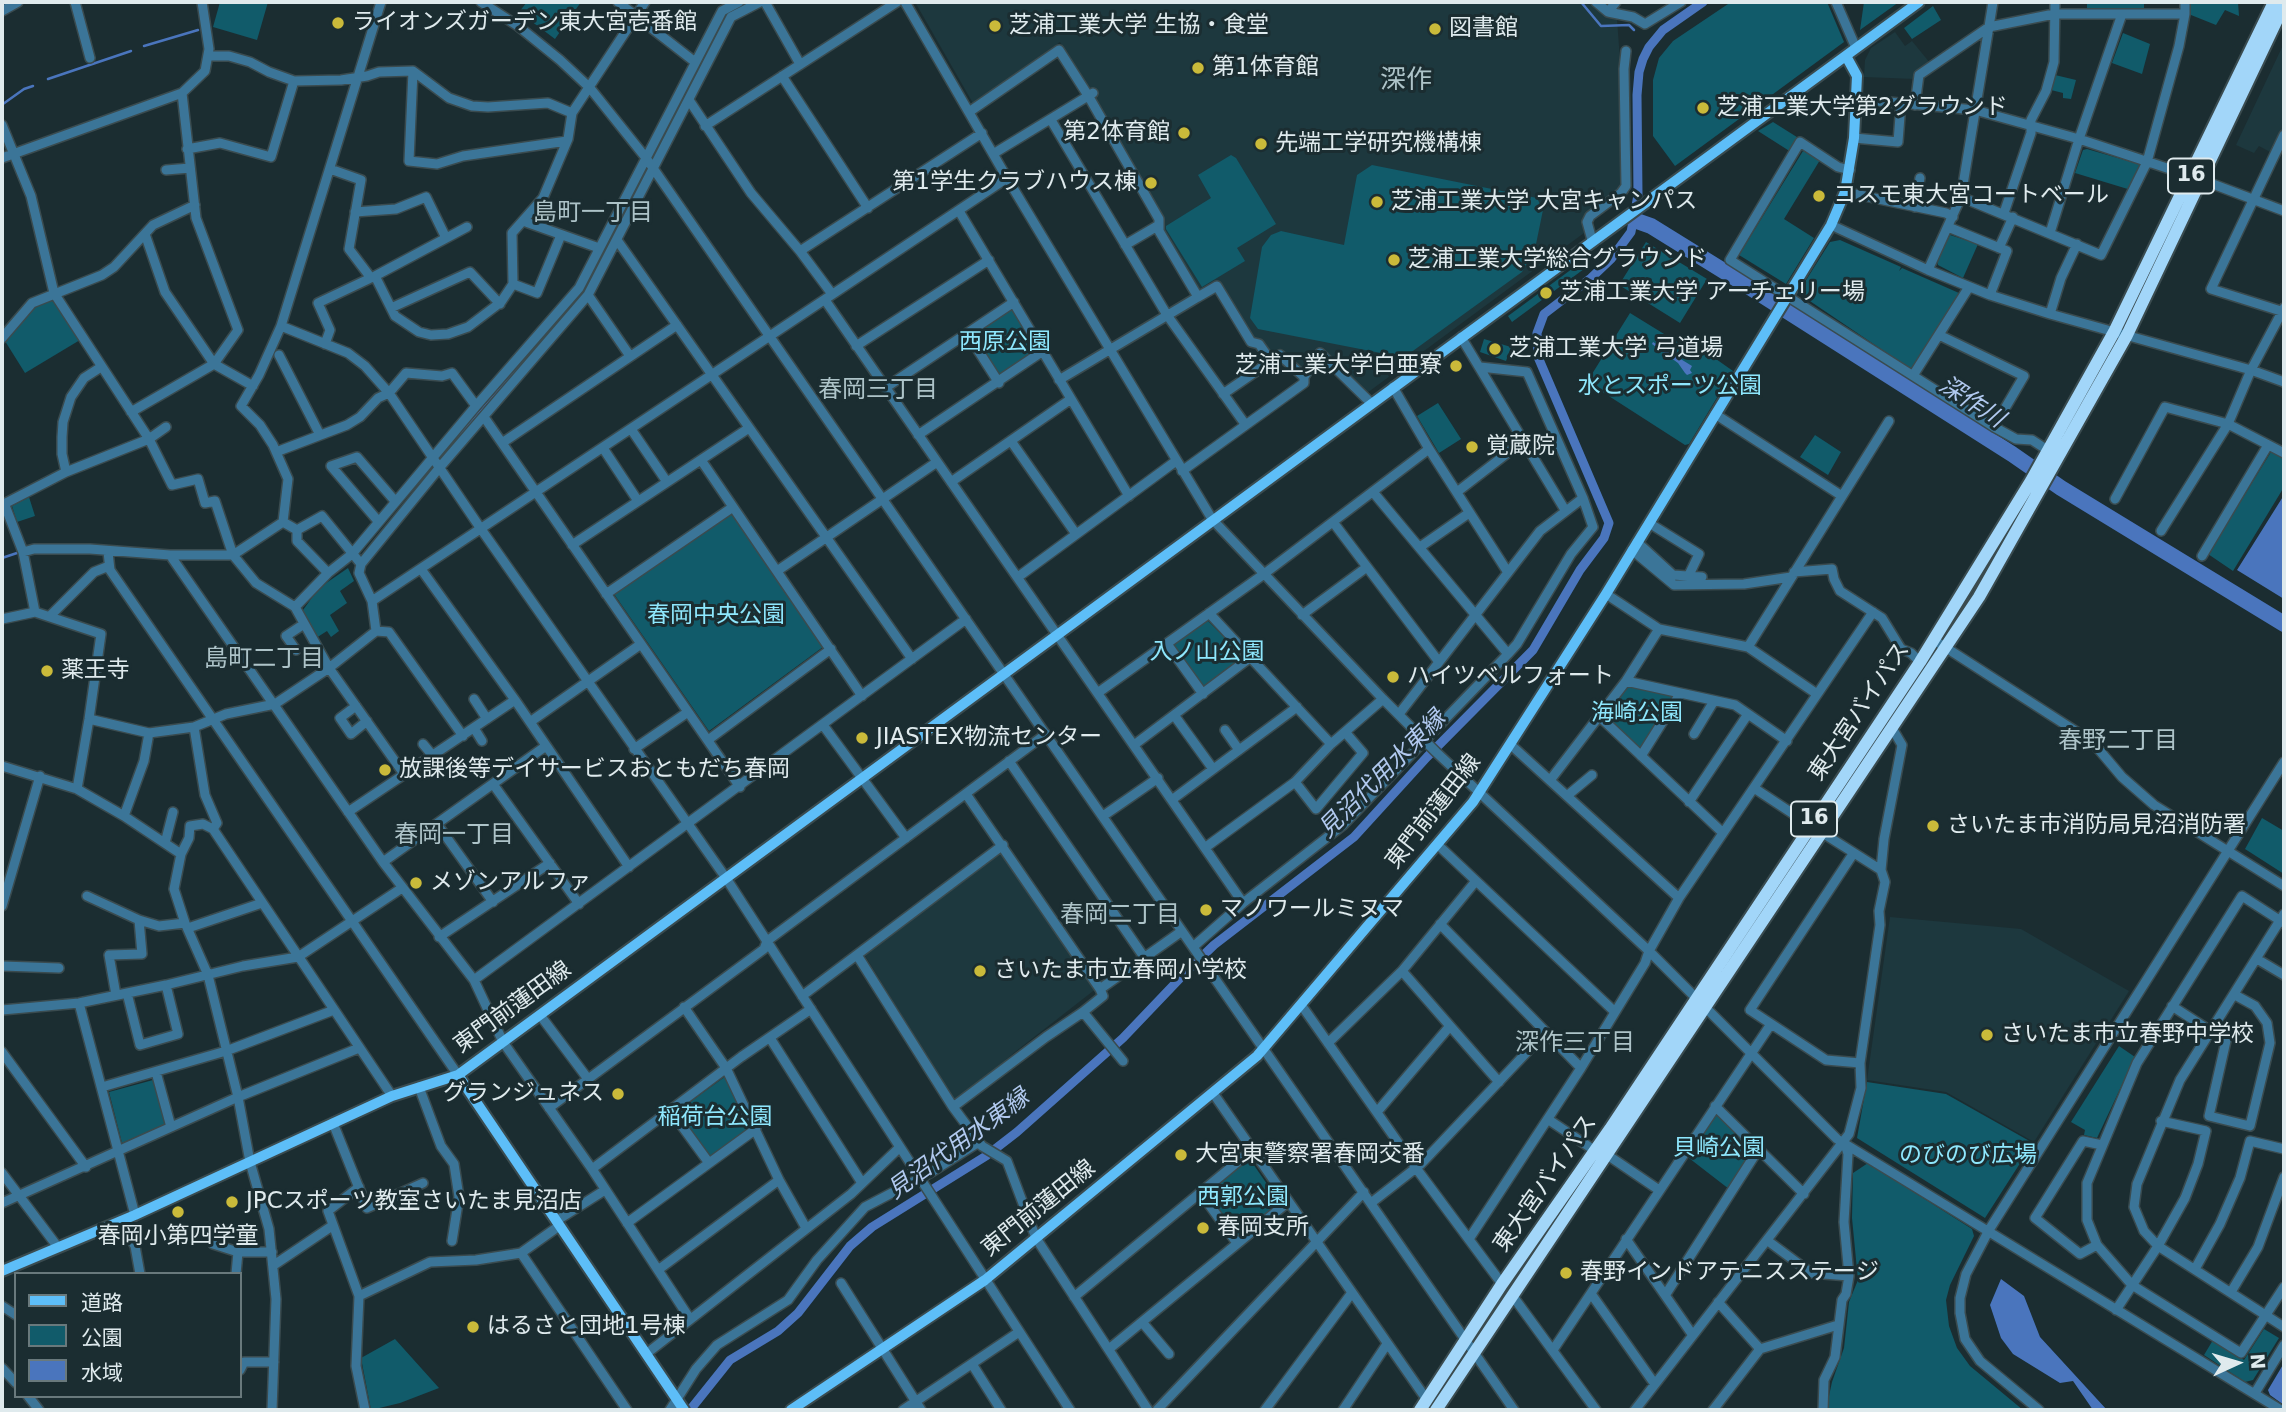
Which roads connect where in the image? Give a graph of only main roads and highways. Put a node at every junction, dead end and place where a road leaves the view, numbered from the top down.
1 (1919, 2) edge
2 (2274, 2) edge
3 (2284, 5) edge
4 (1846, 55) junction
5 (2196, 178) junction
6 (2036, 485) junction
7 (1816, 828) junction
8 (458, 1075) junction
9 (1600, 1152) junction
10 (2, 1271) edge
11 (1470, 1346) junction
12 (1424, 1405) edge
13 (679, 1408) edge
14 (1440, 1408) edge
15 (791, 1410) edge

1 - 4 main road, 東門前蓮田線
2 - 5 highway, 東大宮バイパス / 16
3 - 5 highway, 東大宮バイパス / 16
4 - 8 main road, 東門前蓮田線
4 - 15 main road, 東門前蓮田線
5 - 6 highway, 東大宮バイパス / 16
6 - 7 highway, 東大宮バイパス / 16
6 - 7 highway, 東大宮バイパス / 16
7 - 9 highway, 東大宮バイパス / 16
8 - 10 main road, 東門前蓮田線
8 - 13 main road, 東門前蓮田線
9 - 11 highway, 東大宮バイパス / 16
9 - 11 highway, 東大宮バイパス / 16
11 - 12 highway, 東大宮バイパス / 16
11 - 14 highway, 東大宮バイパス / 16

